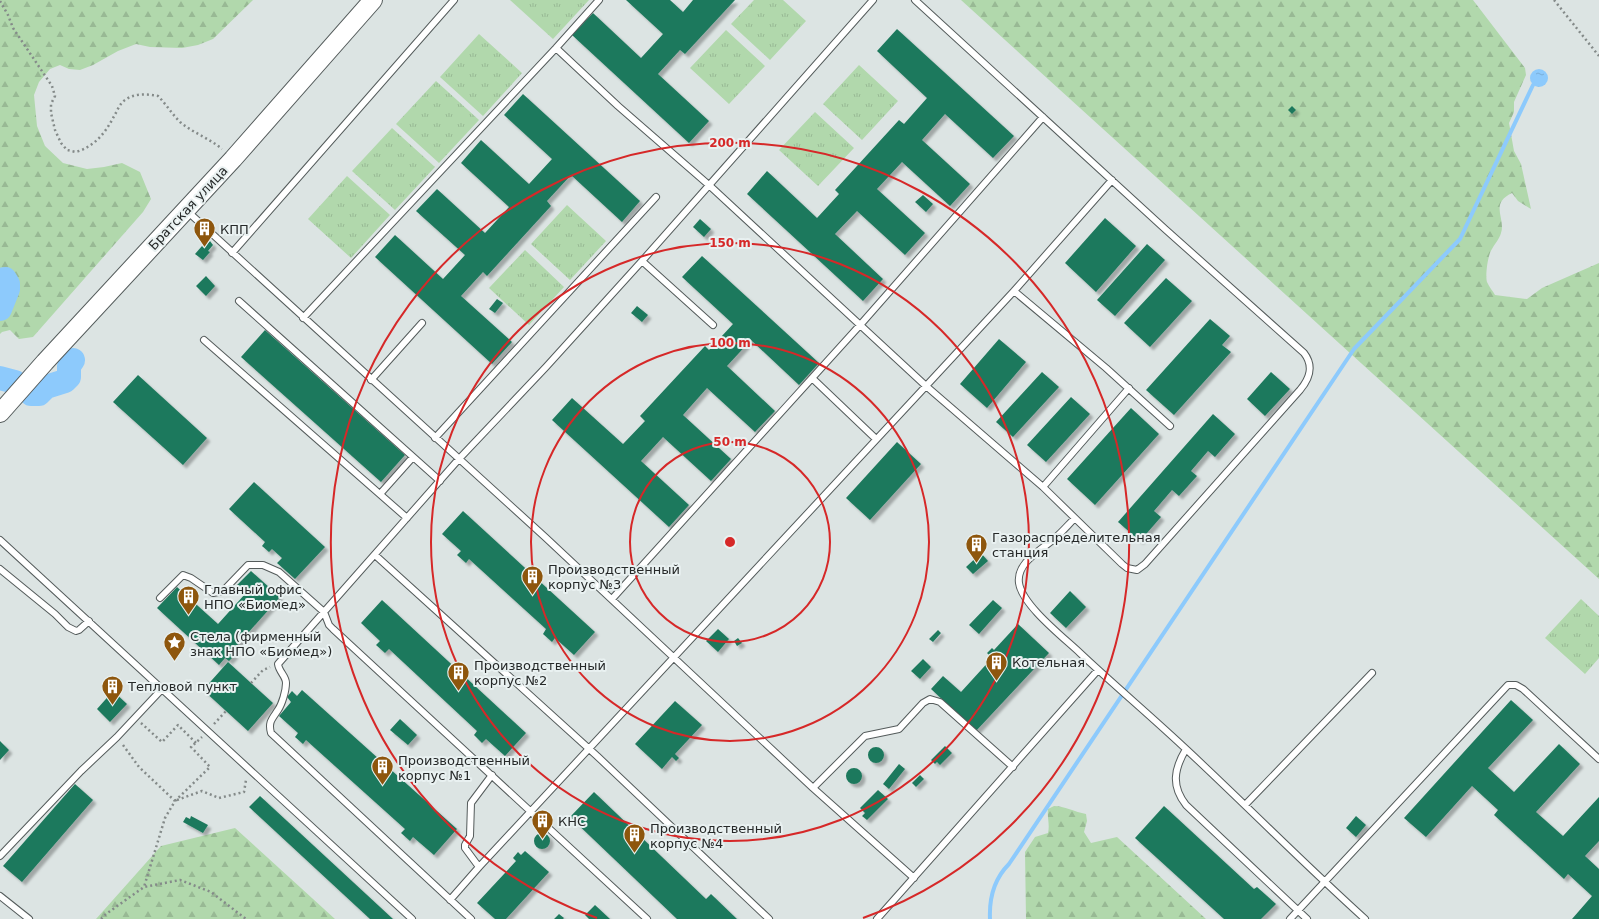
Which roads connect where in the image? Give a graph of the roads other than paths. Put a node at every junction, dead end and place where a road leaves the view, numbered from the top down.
1 (373, 0) edge
2 (454, 0) edge
3 (599, 0) edge
4 (873, 0) edge
5 (915, 0) edge
6 (556, 48) junction
7 (1043, 117) junction
8 (1112, 180) junction
9 (710, 186) junction
10 (656, 197) dead end
11 (186, 210) junction
12 (232, 253) junction
13 (642, 261) junction
14 (1014, 291) junction
15 (239, 301) dead end
16 (303, 318) junction
17 (422, 323) dead end
18 (861, 324) junction
19 (713, 325) dead end
20 (204, 340) dead end
21 (812, 378) junction
22 (371, 380) junction
23 (926, 386) junction
24 (1129, 388) junction
25 (0, 413) edge
26 (1170, 426) dead end
27 (434, 438) junction
28 (876, 439) junction
29 (413, 457) junction
30 (458, 460) junction
31 (440, 481) junction
32 (1043, 486) junction
33 (380, 494) junction
34 (407, 518) junction
35 (1074, 518) junction
36 (0, 540) edge
37 (375, 554) junction
38 (0, 569) edge
39 (160, 598) dead end
40 (612, 599) junction
41 (324, 612) junction
42 (89, 621) junction
43 (674, 658) junction
44 (1098, 670) junction
45 (1372, 673) dead end
46 (162, 689) junction
47 (588, 749) junction
48 (1186, 749) junction
49 (1599, 759) edge
50 (1013, 767) junction
51 (492, 775) junction
52 (813, 788) junction
53 (1245, 805) junction
54 (531, 811) junction
55 (0, 856) edge
56 (479, 867) junction
57 (914, 878) junction
58 (1324, 883) junction
59 (0, 896) edge
60 (450, 900) junction
61 (1298, 910) junction
62 (29, 919) edge
63 (412, 919) edge
64 (471, 919) edge
65 (647, 919) edge
66 (769, 919) edge
67 (877, 919) edge
68 (1290, 919) edge
69 (1307, 919) edge
70 (1365, 919) edge

1 - 11 main road, Братская улица
2 - 12 lane
3 - 6 lane
4 - 9 lane
5 - 7 lane
6 - 9 lane
6 - 16 lane
7 - 8 lane
7 - 18 lane
8 - 14 lane
8 - 35 lane
9 - 13 lane
9 - 18 lane
10 - 27 lane
11 - 12 lane
11 - 25 main road, Братская улица
12 - 16 lane
13 - 19 lane
13 - 30 lane
14 - 23 lane
14 - 24 lane
15 - 29 lane
16 - 22 lane
17 - 22 lane
18 - 21 lane
18 - 23 lane
20 - 33 lane
21 - 28 lane
21 - 40 lane
22 - 27 lane
23 - 28 lane
23 - 32 lane
24 - 26 lane
24 - 32 lane
27 - 30 lane
28 - 43 lane
29 - 31 lane
29 - 33 lane
30 - 31 lane
30 - 40 lane
31 - 34 lane
32 - 35 lane
33 - 34 lane
34 - 37 lane
35 - 44 lane
36 - 42 lane
37 - 41 lane
37 - 47 lane
38 - 42 lane
39 - 41 lane
40 - 43 lane
41 - 51 lane
41 - 60 lane
42 - 46 lane
43 - 47 lane
43 - 52 lane
44 - 48 lane
44 - 50 lane
45 - 53 lane
46 - 55 lane
46 - 63 lane
47 - 54 lane
47 - 66 lane
48 - 53 lane
48 - 61 lane
49 - 58 lane
50 - 52 lane
50 - 57 lane
51 - 54 lane
51 - 56 lane
52 - 57 lane
53 - 58 lane
54 - 56 lane
54 - 65 lane
56 - 60 lane
57 - 67 lane
58 - 61 lane
58 - 70 lane
59 - 62 lane
60 - 64 lane
61 - 68 lane
61 - 69 lane

